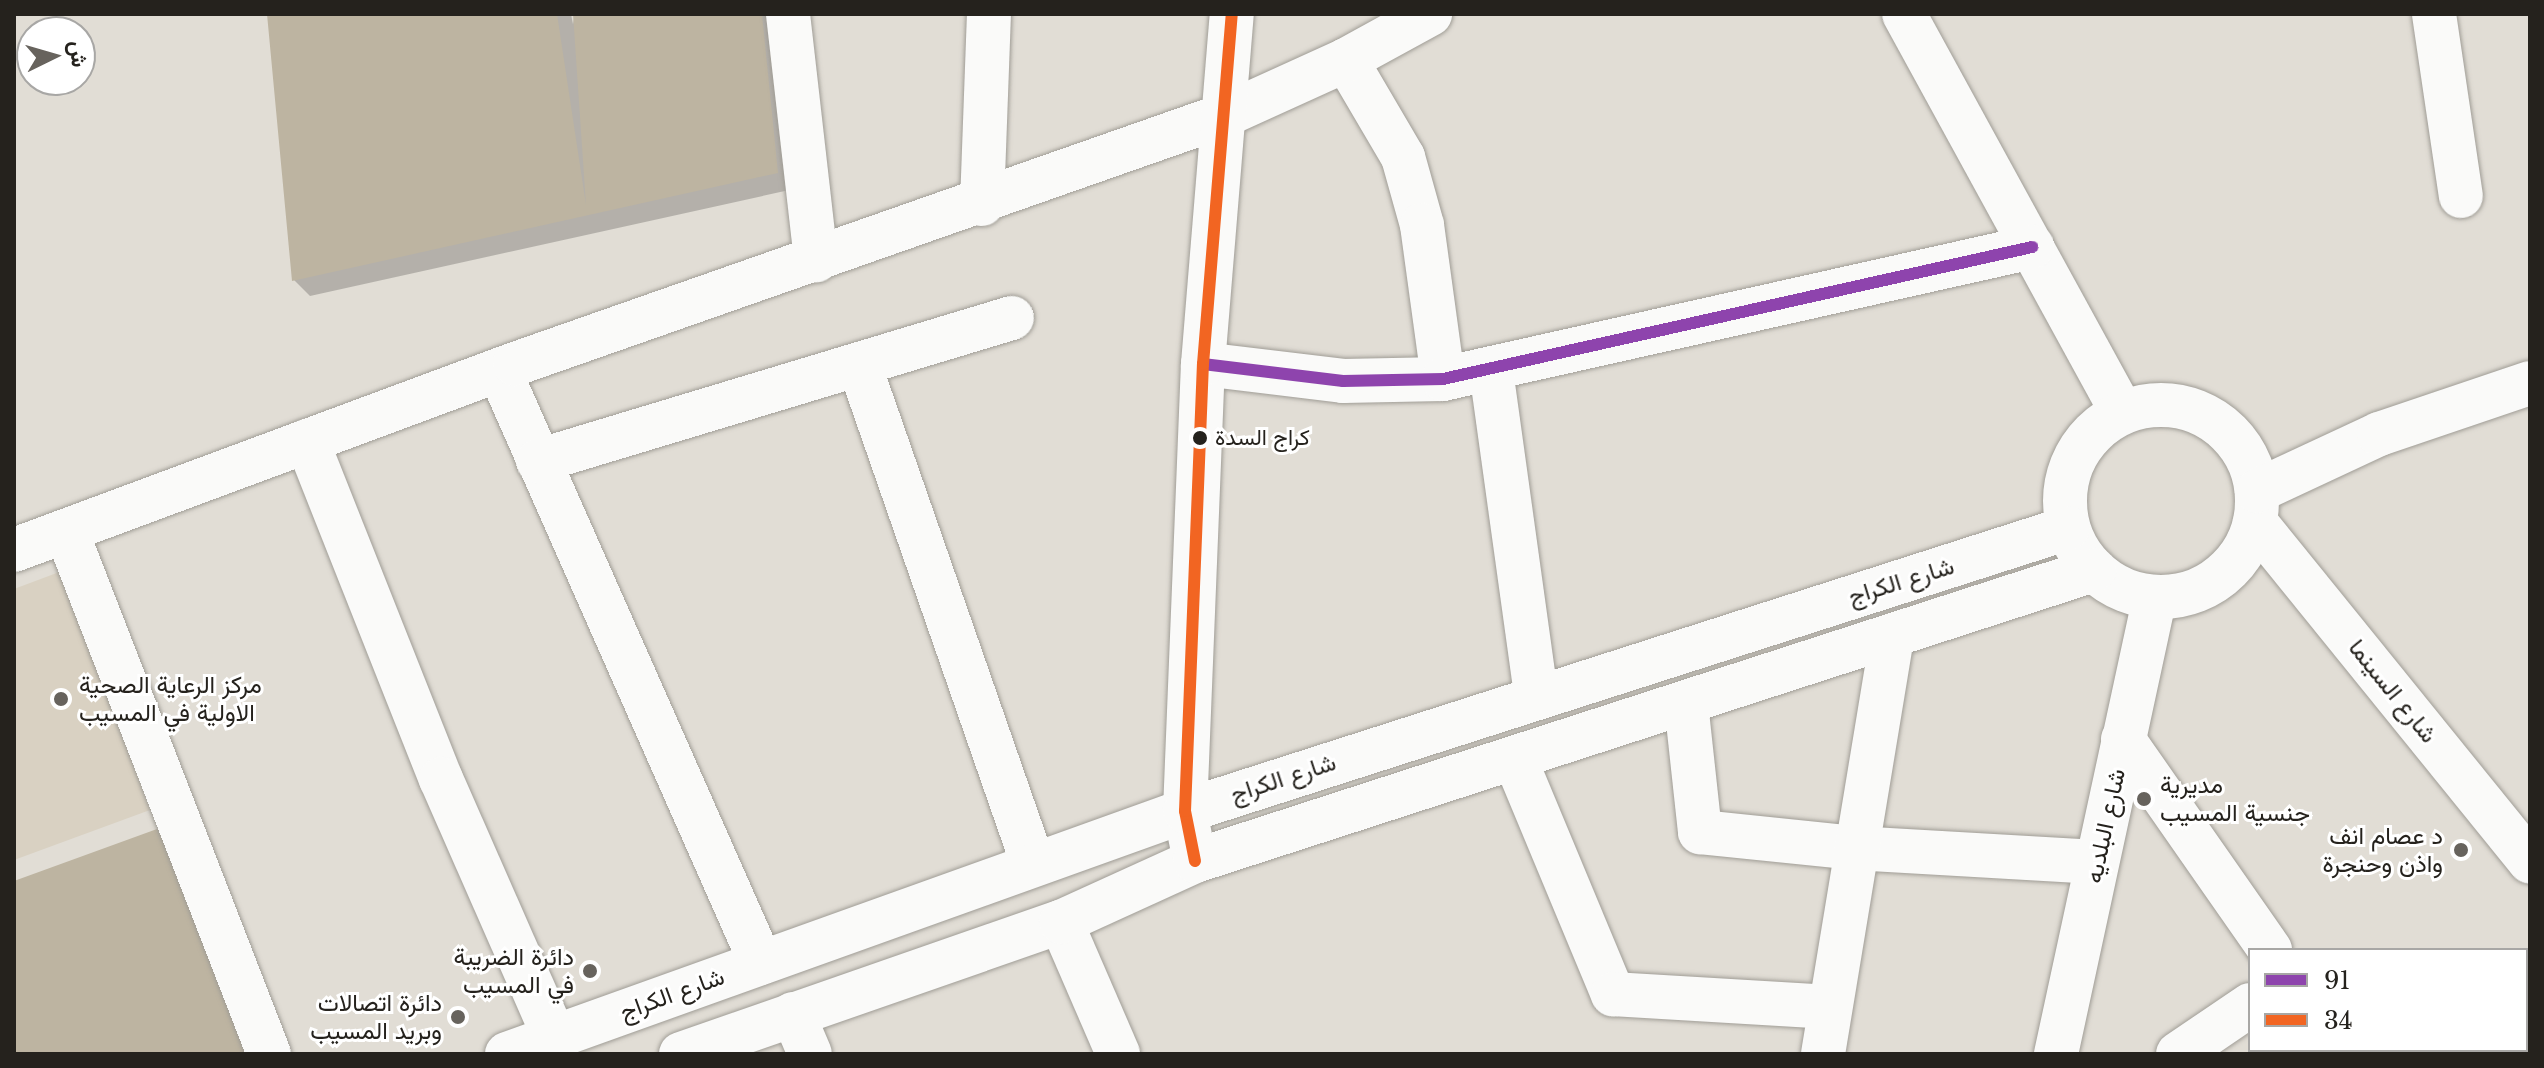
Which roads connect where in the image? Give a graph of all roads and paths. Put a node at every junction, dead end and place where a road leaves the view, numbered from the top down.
1 (788, 14) edge
2 (989, 14) edge
3 (1232, 14) edge
4 (1430, 14) edge
5 (1904, 14) edge
6 (2434, 14) edge
7 (1346, 60) junction
8 (1225, 115) junction
9 (2461, 196) dead end
10 (982, 204) junction
11 (2032, 247) junction
12 (816, 260) junction
13 (1012, 318) dead end
14 (859, 364) junction
15 (1203, 364) junction
16 (499, 370) junction
17 (1491, 370) junction
18 (1443, 379) junction
19 (2529, 387) edge
20 (2122, 412) junction
21 (307, 441) junction
22 (538, 461) junction
23 (2256, 506) junction
24 (2068, 528) junction
25 (67, 533) junction
26 (14, 550) edge
27 (2094, 570) junction
28 (2155, 598) junction
29 (1892, 636) junction
30 (1536, 696) junction
31 (1686, 703) junction
32 (2123, 739) junction
33 (1515, 759) junction
34 (1185, 811) junction
35 (1854, 848) junction
36 (1195, 861) junction
37 (2530, 861) edge
38 (2097, 862) junction
39 (1033, 864) junction
40 (1061, 922) junction
41 (2269, 948) edge
42 (761, 963) junction
43 (2248, 1006) edge
44 (1830, 1007) junction
45 (793, 1014) junction
46 (554, 1036) junction
47 (269, 1054) edge
48 (507, 1054) edge
49 (681, 1054) edge
50 (810, 1054) edge
51 (1118, 1054) edge
52 (1823, 1054) edge
53 (2056, 1054) edge
54 (2178, 1054) edge

1 - 12 street
2 - 10 street
3 - 8 street
4 - 7 street
5 - 11 street
6 - 9 street
7 - 8 street
7 - 18 street
8 - 10 street
8 - 15 street
10 - 12 street
11 - 17 street
11 - 20 street
12 - 16 street
13 - 14 street
14 - 22 street
14 - 39 street
15 - 18 street
15 - 34 street
16 - 21 street
16 - 22 street
17 - 18 street
17 - 30 street
19 - 23 street
20 - 23 street
20 - 24 street
21 - 25 street
21 - 46 street
22 - 42 street
23 - 28 street
23 - 37 street, شارع السينما
24 - 27 street
24 - 30 street, شارع الكراج
25 - 26 street
25 - 47 street
27 - 28 street
27 - 29 street, شارع الكراج
28 - 32 street, شارع البلديه
29 - 31 street, شارع الكراج
29 - 35 street
30 - 34 street, شارع الكراج
31 - 33 street, شارع الكراج
31 - 35 street
32 - 38 street, شارع البلديه
32 - 41 street
33 - 36 street, شارع الكراج
33 - 44 street
34 - 36 street
34 - 39 street, شارع الكراج
35 - 38 street
35 - 44 street
36 - 40 street, شارع الكراج
38 - 53 street, شارع البلديه
39 - 42 street, شارع الكراج
40 - 45 street, شارع الكراج
40 - 51 street
42 - 46 street, شارع الكراج
43 - 54 street
44 - 52 street
45 - 49 street, شارع الكراج
45 - 50 street
46 - 48 street, شارع الكراج

